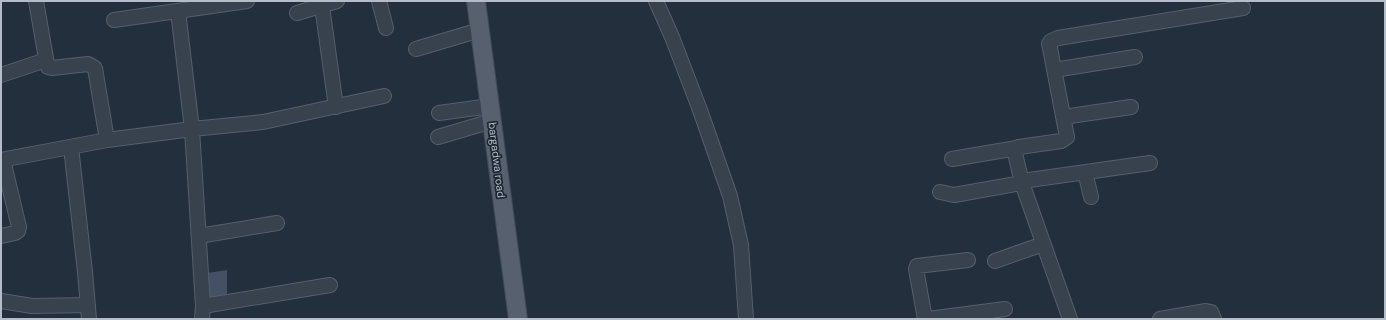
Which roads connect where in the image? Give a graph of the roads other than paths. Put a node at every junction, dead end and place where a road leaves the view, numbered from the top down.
1 (36, 1) edge
2 (247, 1) edge
3 (337, 1) edge
4 (379, 1) edge
5 (476, 1) edge
6 (656, 1) edge
7 (322, 6) junction
8 (1243, 8) dead end
9 (178, 11) junction
10 (297, 13) dead end
11 (114, 20) dead end
12 (386, 28) dead end
13 (480, 30) junction
14 (416, 49) dead end
15 (1135, 57) dead end
16 (46, 60) junction
17 (1054, 70) junction
18 (1, 75) edge
19 (384, 96) dead end
20 (336, 107) junction
21 (1131, 107) dead end
22 (439, 113) dead end
23 (491, 113) junction
24 (1063, 117) junction
25 (192, 129) junction
26 (438, 137) dead end
27 (107, 140) junction
28 (71, 147) junction
29 (1017, 148) junction
30 (952, 159) dead end
31 (2, 160) edge
32 (1150, 163) dead end
33 (1086, 172) junction
34 (1022, 182) junction
35 (940, 192) dead end
36 (1091, 197) dead end
37 (277, 223) dead end
38 (1, 236) edge
39 (199, 236) junction
40 (1044, 244) junction
41 (968, 260) dead end
42 (995, 261) dead end
43 (330, 285) dead end
44 (1, 301) edge
45 (1005, 309) dead end
46 (88, 312) edge
47 (203, 313) edge
48 (518, 319) edge
49 (746, 319) edge
50 (924, 319) edge
51 (928, 319) edge
52 (1070, 319) edge
53 (1160, 319) edge
54 (1214, 319) edge

1 - 16 street
2 - 9 street
3 - 7 street
4 - 12 street
5 - 13 main road, bargadwa road
6 - 49 street
7 - 10 street
7 - 20 street
8 - 17 street
9 - 11 street
9 - 25 street
13 - 14 street
13 - 23 main road, bargadwa road
15 - 17 street
16 - 18 street
16 - 27 street
17 - 24 street
19 - 20 street
20 - 25 street
21 - 24 street
22 - 23 street
23 - 26 street
23 - 48 main road, bargadwa road
24 - 29 street
25 - 27 street
25 - 39 street
27 - 28 street
28 - 31 street
28 - 46 street
29 - 30 street
29 - 34 street
31 - 38 street
32 - 33 street
33 - 34 street
33 - 36 street
34 - 35 street
34 - 40 street
37 - 39 street
39 - 47 street
40 - 42 street
40 - 52 street
41 - 50 street
43 - 47 street
44 - 46 street
45 - 51 street
53 - 54 street

